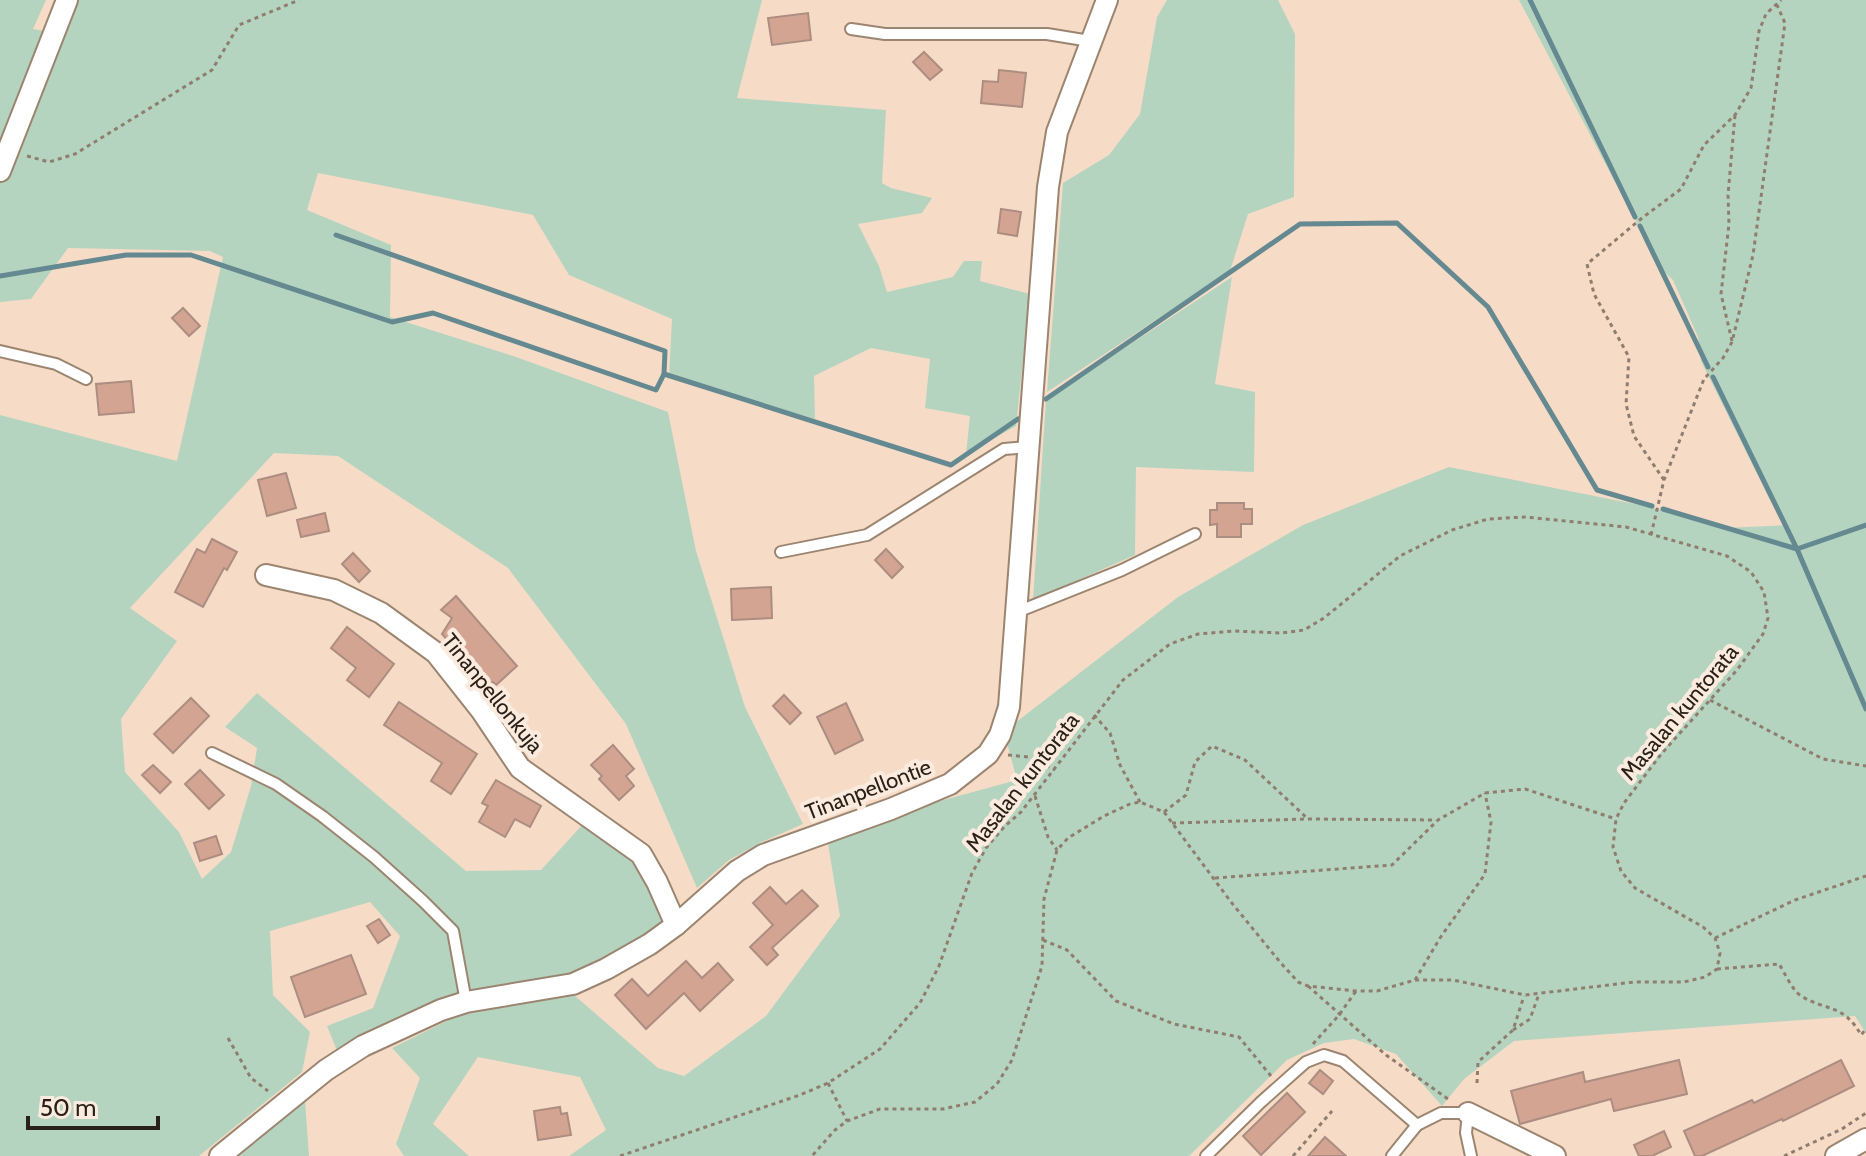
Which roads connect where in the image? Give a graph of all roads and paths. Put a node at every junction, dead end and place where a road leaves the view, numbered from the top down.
1 (67, 0) edge
2 (299, 0) edge
3 (1107, 0) edge
4 (1781, 0) edge
5 (1777, 5) junction
6 (851, 29) dead end
7 (1090, 41) junction
8 (1735, 115) junction
9 (8, 151) junction
10 (0, 171) edge
11 (1732, 342) junction
12 (0, 351) edge
13 (86, 379) dead end
14 (1029, 447) junction
15 (1664, 480) junction
16 (1195, 534) dead end
17 (1651, 535) junction
18 (781, 552) dead end
19 (266, 575) dead end
20 (1017, 612) junction
21 (1710, 700) junction
22 (1094, 715) junction
23 (212, 753) dead end
24 (988, 754) junction
25 (1866, 766) edge
26 (1055, 770) junction
27 (1485, 793) junction
28 (1035, 796) junction
29 (1140, 802) junction
30 (1164, 812) junction
31 (1308, 819) junction
32 (1616, 819) junction
33 (1438, 820) junction
34 (1172, 823) junction
35 (1057, 850) junction
36 (1866, 876) edge
37 (1212, 878) junction
38 (676, 925) junction
39 (1715, 938) junction
40 (1043, 940) junction
41 (1717, 969) junction
42 (1415, 980) junction
43 (1308, 986) junction
44 (1356, 991) junction
45 (1539, 994) junction
46 (1525, 995) junction
47 (466, 1002) junction
48 (1339, 1015) junction
49 (1866, 1029) edge
50 (1513, 1030) junction
51 (228, 1038) dead end
52 (1306, 1062) junction
53 (828, 1083) junction
54 (1477, 1083) dead end
55 (1279, 1086) junction
56 (284, 1103) junction
57 (1332, 1111) dead end
58 (1468, 1113) junction
59 (1866, 1113) edge
60 (847, 1121) junction
61 (1417, 1125) junction
62 (1866, 1139) edge
63 (220, 1156) edge
64 (620, 1156) edge
65 (812, 1156) edge
66 (1206, 1156) edge
67 (1293, 1156) edge
68 (1392, 1156) edge
69 (1471, 1156) edge
70 (1555, 1156) edge
71 (1784, 1156) edge
72 (1836, 1156) edge

1 - 9 street
2 - 9 path
3 - 7 street, Tinanpellontie
4 - 5 path
5 - 8 path
5 - 11 path
6 - 7 lane
7 - 14 street, Tinanpellontie
8 - 11 path
8 - 15 path
9 - 10 street
11 - 15 path
12 - 13 lane
14 - 18 lane
14 - 20 street, Tinanpellontie
15 - 17 path
16 - 20 lane
17 - 21 path, Masalan kuntorata
17 - 22 path, Masalan kuntorata
19 - 38 street, Tinanpellonkuja
20 - 24 street, Tinanpellontie
21 - 25 path
21 - 32 path, Masalan kuntorata
22 - 26 path, Masalan kuntorata
22 - 29 path
23 - 47 lane
24 - 26 path
24 - 38 street, Tinanpellontie
26 - 28 path, Masalan kuntorata
27 - 32 path
27 - 33 path
27 - 42 path
28 - 35 path
28 - 53 path, Masalan kuntorata
29 - 30 path
29 - 35 path
30 - 31 path
30 - 34 path
31 - 33 path
31 - 34 path
32 - 39 path
33 - 37 path
34 - 37 path
35 - 40 path
36 - 39 path
37 - 43 path
38 - 47 street, Tinanpellontie
39 - 41 path
40 - 55 path
40 - 60 path
41 - 45 path
41 - 49 path
42 - 44 path
42 - 46 path
43 - 44 path
43 - 48 path
44 - 48 path
45 - 46 path
45 - 50 path
46 - 50 path
47 - 56 street, Tinanpellontie
48 - 52 path
48 - 58 path
50 - 54 path
51 - 56 path
52 - 55 lane
52 - 61 lane
53 - 60 path
53 - 64 path, Masalan kuntorata
55 - 66 lane
56 - 63 street, Tinanpellontie
57 - 67 path
58 - 61 lane
58 - 69 lane
58 - 70 street
59 - 71 path
60 - 65 path
61 - 68 lane
62 - 72 street

